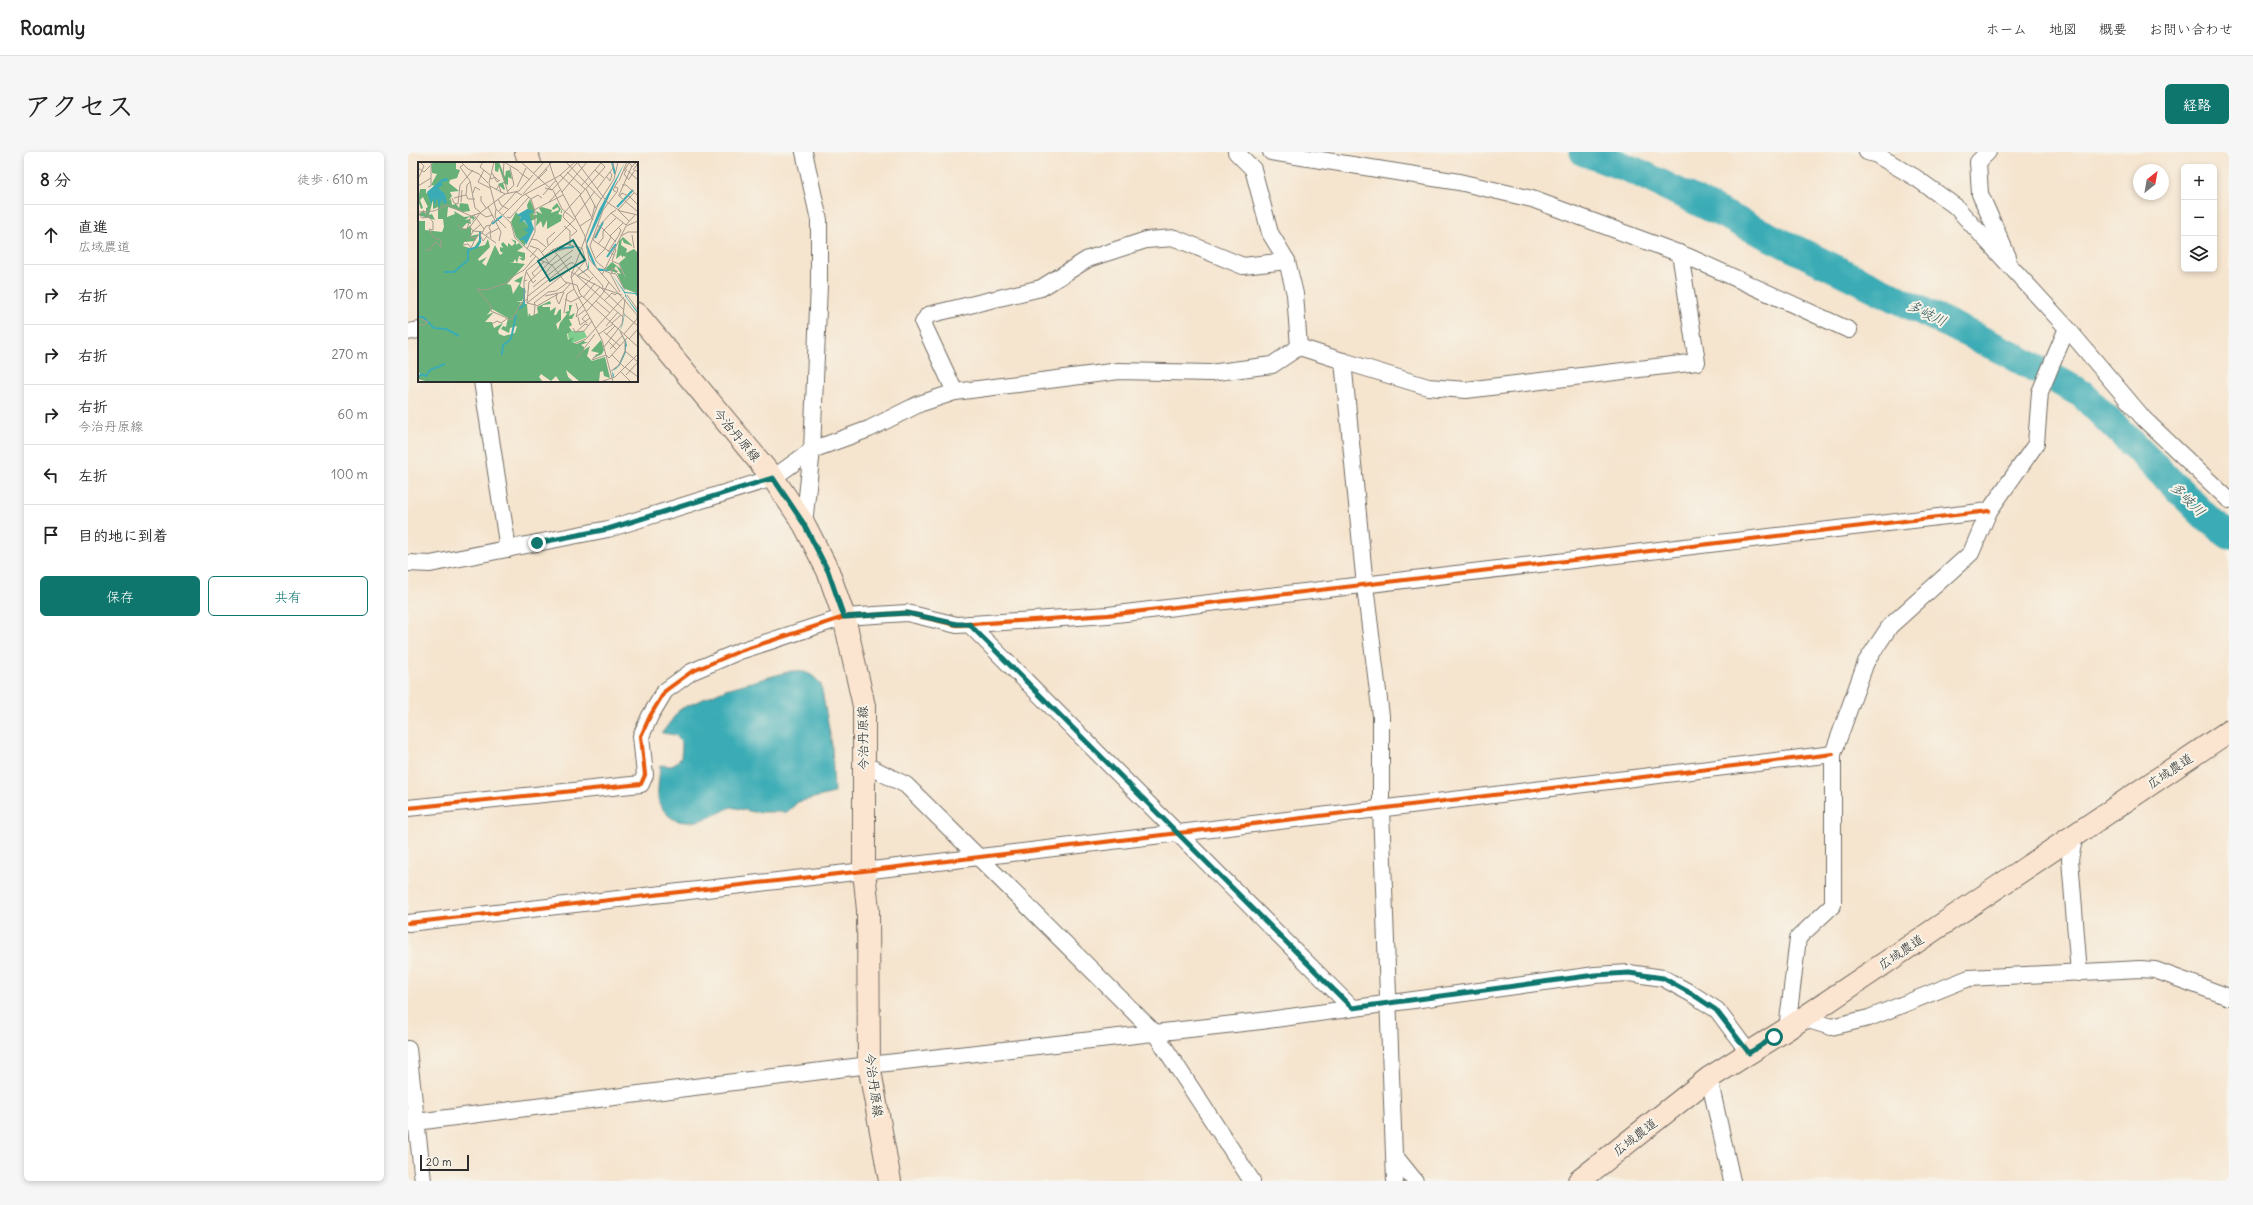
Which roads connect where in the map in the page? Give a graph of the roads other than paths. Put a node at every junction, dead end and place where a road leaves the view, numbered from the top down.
1 (526, 152) edge
2 (804, 152) edge
3 (1236, 152) edge
4 (1271, 152) edge
5 (1867, 152) edge
6 (1988, 152) edge
7 (530, 162) edge
8 (1680, 253) junction
9 (1287, 261) junction
10 (2013, 268) junction
11 (638, 315) edge
12 (2067, 328) junction
13 (418, 330) edge
14 (1849, 330) dead end
15 (408, 332) edge
16 (1299, 347) junction
17 (1342, 361) junction
18 (482, 382) edge
19 (955, 392) junction
20 (812, 450) junction
21 (773, 478) junction
22 (2229, 500) edge
23 (1989, 511) junction
24 (804, 524) junction
25 (508, 549) junction
26 (408, 563) edge
27 (1365, 586) junction
28 (844, 617) junction
29 (969, 624) junction
30 (2229, 731) edge
31 (1834, 754) junction
32 (864, 764) junction
33 (408, 808) edge
34 (1381, 809) junction
35 (1176, 834) junction
36 (2075, 834) junction
37 (976, 857) junction
38 (864, 871) junction
39 (408, 923) edge
40 (2079, 973) junction
41 (2229, 997) edge
42 (1388, 1003) junction
43 (1352, 1008) junction
44 (1794, 1024) junction
45 (1155, 1033) junction
46 (408, 1049) edge
47 (1749, 1053) junction
48 (869, 1065) junction
49 (1709, 1078) junction
50 (412, 1123) edge
51 (1394, 1155) junction
52 (423, 1181) edge
53 (890, 1181) edge
54 (1252, 1181) edge
55 (1395, 1181) edge
56 (1415, 1181) edge
57 (1579, 1181) edge
58 (1732, 1181) edge

1 - 7 main road
2 - 20 street
3 - 9 street
4 - 8 street
5 - 10 street
6 - 10 street
8 - 14 street
8 - 17 street
9 - 16 street
9 - 19 street
10 - 12 street
11 - 21 main road, 今治丹原線
12 - 22 street
12 - 23 street
13 - 15 street
16 - 17 street
16 - 19 street
17 - 27 street
18 - 25 street
19 - 20 street
20 - 21 street
20 - 24 street
21 - 24 main road, 今治丹原線
21 - 25 street
23 - 27 street
23 - 31 street
24 - 28 main road, 今治丹原線
25 - 26 street
27 - 29 street
27 - 34 street
28 - 29 street
28 - 32 main road, 今治丹原線
28 - 33 street
29 - 35 street
30 - 36 main road, 広域農道
31 - 34 street
31 - 44 street
32 - 37 street
32 - 38 main road, 今治丹原線
34 - 35 street
34 - 42 street
35 - 37 street
35 - 43 street
36 - 40 street
36 - 44 main road, 広域農道
37 - 38 street
37 - 45 street
38 - 39 street
38 - 48 main road, 今治丹原線
40 - 41 street
40 - 44 street
42 - 43 street
42 - 47 street
42 - 51 street
43 - 45 street
44 - 47 main road, 広域農道
45 - 48 street
45 - 54 street
46 - 50 street
47 - 49 main road, 広域農道
48 - 50 street
48 - 53 main road, 今治丹原線
49 - 57 main road, 広域農道
49 - 58 street
50 - 52 street
51 - 55 street
51 - 56 street

